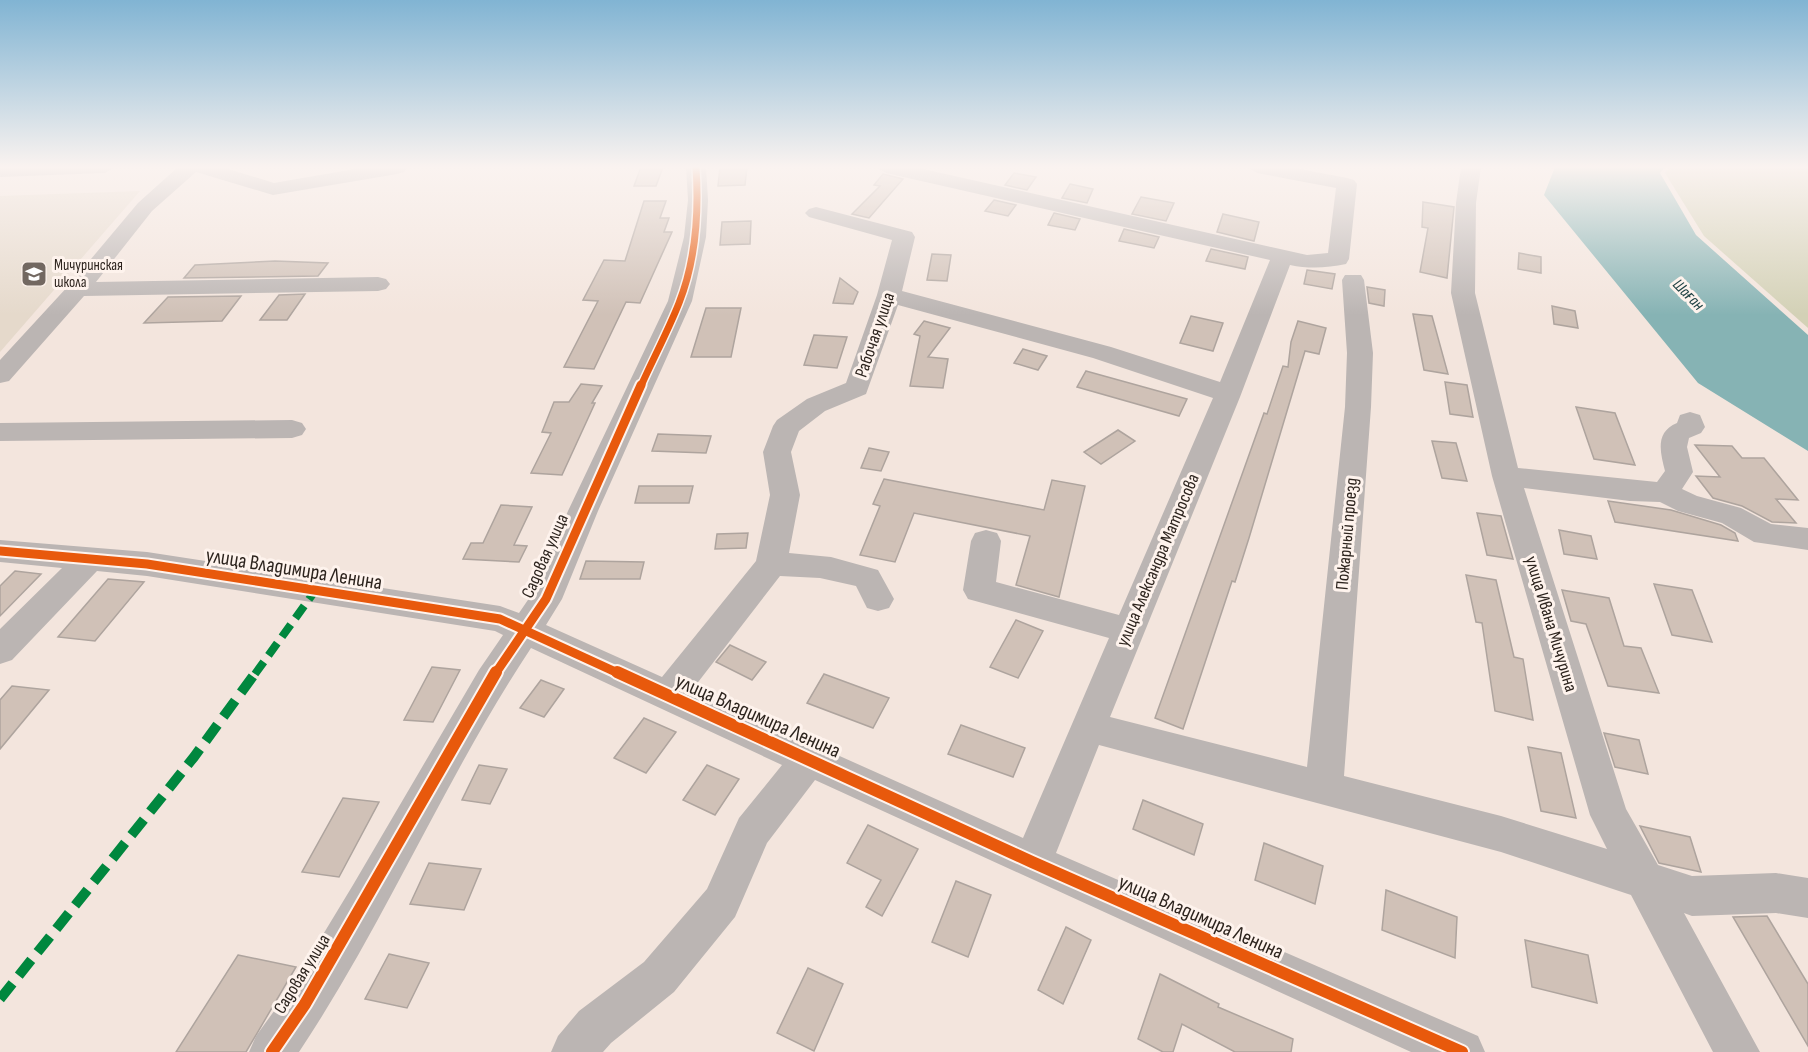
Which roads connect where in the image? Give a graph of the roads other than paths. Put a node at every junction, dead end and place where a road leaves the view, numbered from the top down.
1 (138, 216) edge
2 (697, 216) edge
3 (827, 216) edge
4 (1108, 216) edge
5 (1343, 216) edge
6 (1466, 216) edge
7 (1294, 259) junction
8 (1353, 280) dead end
9 (378, 284) dead end
10 (78, 289) junction
11 (889, 295) junction
12 (0, 375) edge
13 (1228, 394) junction
14 (1690, 421) dead end
15 (292, 429) dead end
16 (0, 432) edge
17 (1506, 476) junction
18 (1665, 492) junction
19 (1808, 539) edge
20 (986, 541) dead end
21 (0, 551) edge
22 (90, 559) junction
23 (771, 564) junction
24 (878, 599) dead end
25 (526, 630) junction
26 (1128, 630) junction
27 (0, 650) edge
28 (668, 695) junction
29 (1088, 727) junction
30 (809, 759) junction
31 (1324, 788) junction
32 (1032, 862) junction
33 (1644, 879) junction
34 (1808, 898) edge
35 (277, 1050) edge
36 (574, 1052) edge
37 (1462, 1052) edge
38 (1737, 1052) edge

1 - 10 street
2 - 25 street, Садовая улица
3 - 11 street, Рабочая улица
4 - 7 street
5 - 7 street
6 - 17 street, улица Ивана Мичурина
7 - 13 street, улица Александра Матросова
8 - 31 street, Пожарный проезд
9 - 10 street
10 - 12 street
11 - 13 street
11 - 23 street, Рабочая улица
13 - 26 street, улица Александра Матросова
14 - 18 street
15 - 16 street
17 - 18 street
17 - 33 street, улица Ивана Мичурина
18 - 19 street
20 - 26 street
21 - 22 street, улица Владимира Ленина
22 - 25 street, улица Владимира Ленина
22 - 27 street
23 - 24 street
23 - 28 street, Рабочая улица
25 - 28 street, улица Владимира Ленина
25 - 35 street, Садовая улица
26 - 29 street, улица Александра Матросова
28 - 30 street, улица Владимира Ленина
29 - 31 street
29 - 32 street, улица Александра Матросова
30 - 32 street, улица Владимира Ленина
30 - 36 street
31 - 33 street
32 - 37 street, улица Владимира Ленина
33 - 34 street
33 - 38 street, улица Ивана Мичурина

